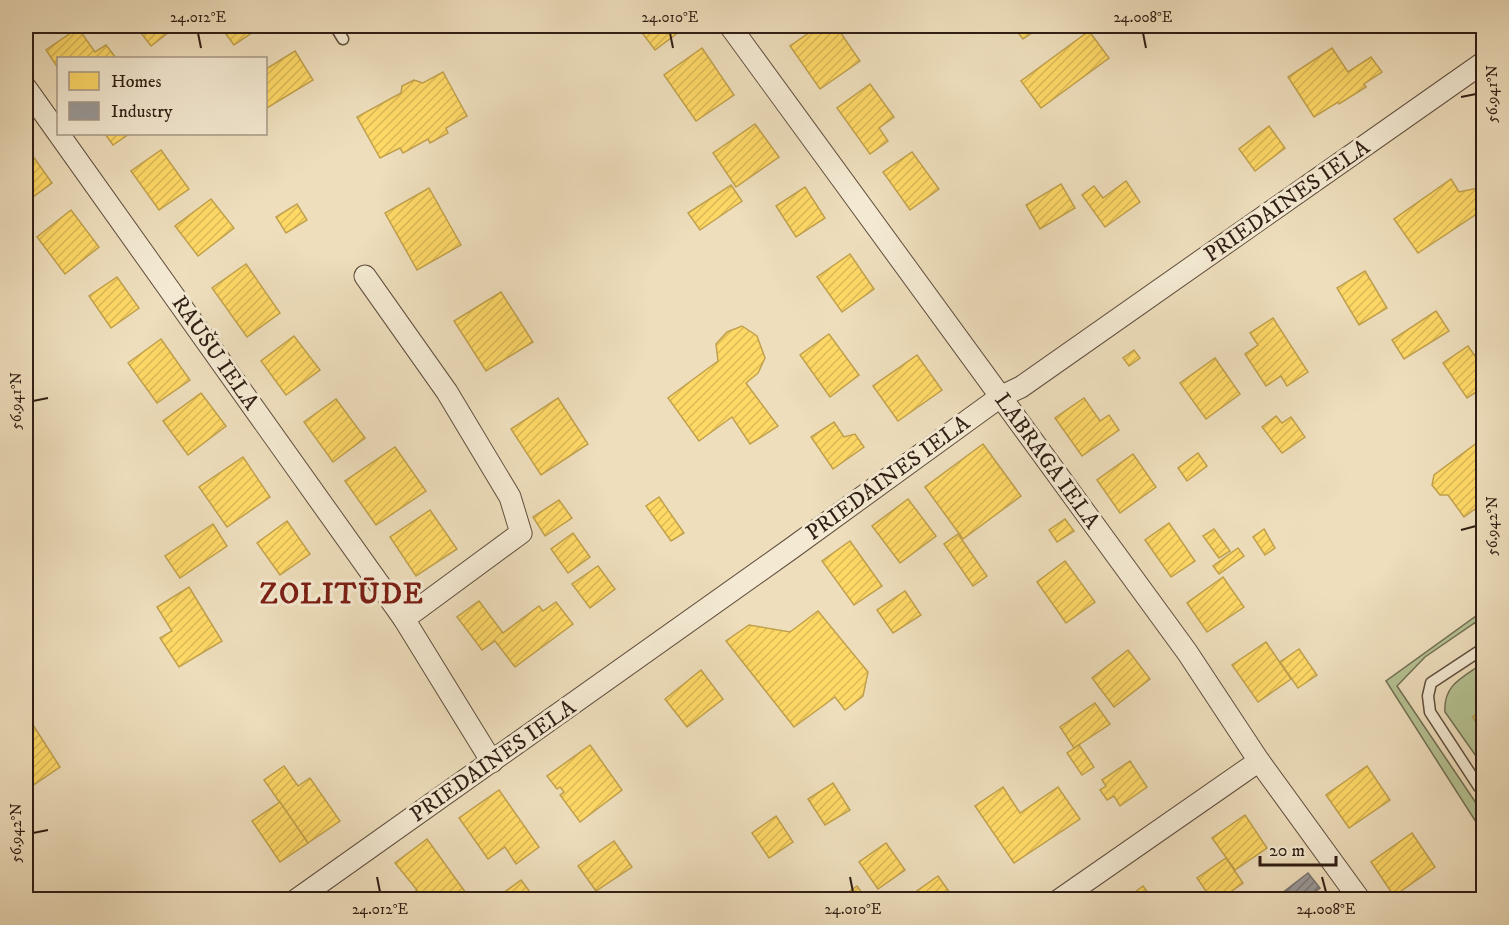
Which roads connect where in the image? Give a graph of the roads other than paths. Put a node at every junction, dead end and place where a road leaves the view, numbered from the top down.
1 (335, 26) edge
2 (730, 26) edge
3 (343, 39) dead end
4 (1484, 62) edge
5 (26, 88) edge
6 (57, 132) edge
7 (59, 135) edge
8 (365, 276) dead end
9 (1000, 397) junction
10 (404, 619) junction
11 (1484, 648) edge
12 (1259, 761) junction
13 (492, 762) junction
14 (1484, 789) edge
15 (296, 900) edge
16 (1059, 900) edge
17 (1360, 900) edge

1 - 3 lane
2 - 9 street, LABRAGA IELA
4 - 9 street, PRIEDAINES IELA
5 - 6 street, RAUŠU IELA
7 - 10 street, RAUŠU IELA
8 - 10 street
9 - 12 street, LABRAGA IELA
9 - 13 street, PRIEDAINES IELA
10 - 13 street, RAUŠU IELA
11 - 14 lane
12 - 16 street
12 - 17 street, LABRAGA IELA
13 - 15 street, PRIEDAINES IELA

